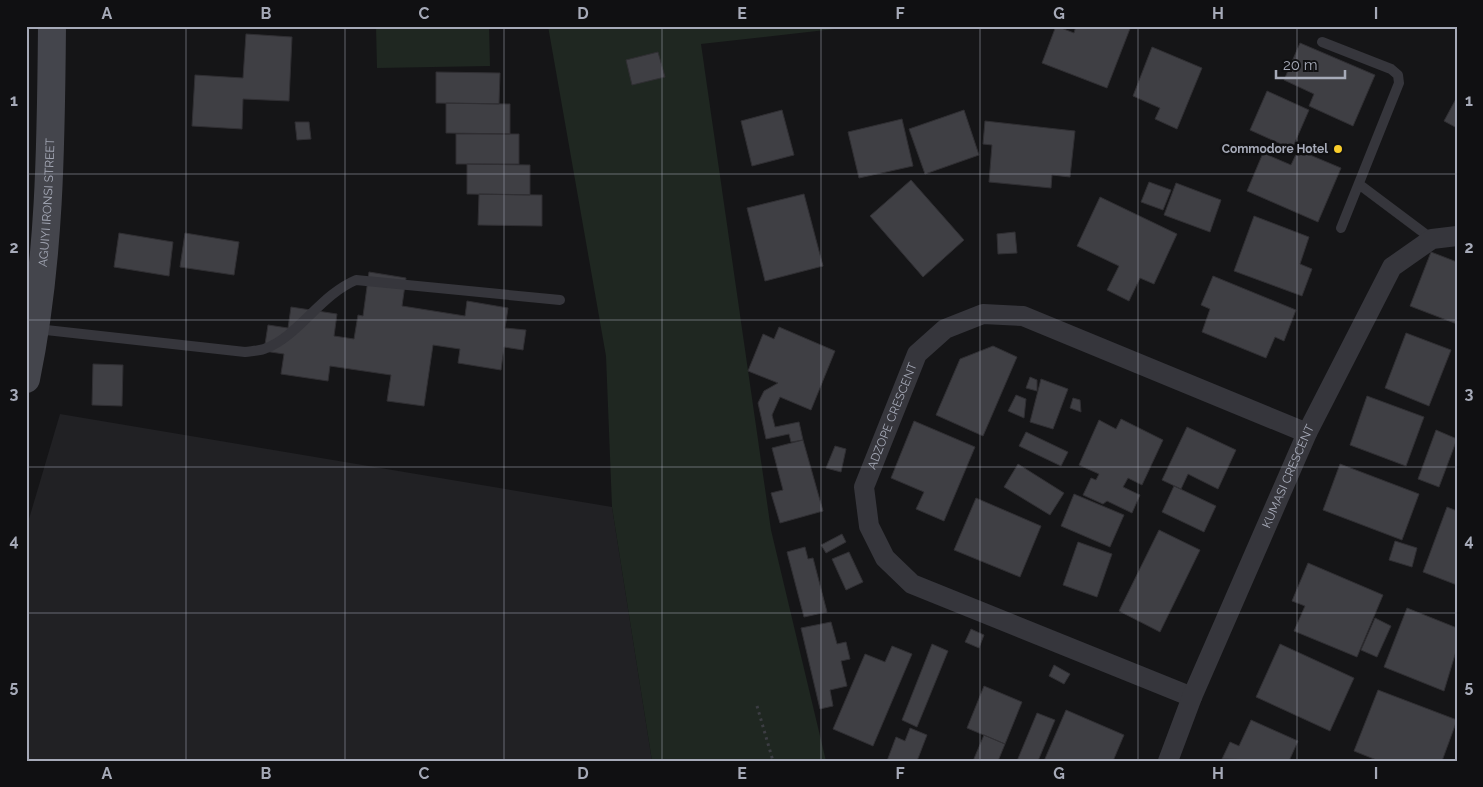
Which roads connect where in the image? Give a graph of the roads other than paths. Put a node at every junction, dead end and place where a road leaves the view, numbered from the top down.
1 (52, 26) edge
2 (1322, 42) dead end
3 (1360, 185) junction
4 (1341, 228) dead end
5 (1457, 236) edge
6 (1432, 239) junction
7 (560, 300) dead end
8 (37, 329) junction
9 (26, 379) edge
10 (1307, 433) junction
11 (1192, 697) junction
12 (1168, 761) edge

1 - 8 main road, AGUIYI IRONSI STREET
2 - 3 lane
3 - 4 lane
3 - 6 lane
5 - 6 street, KUMASI CRESCENT
6 - 10 street, KUMASI CRESCENT
7 - 8 lane
8 - 9 main road, AGUIYI IRONSI STREET
10 - 11 street, KUMASI CRESCENT
10 - 11 street, ADZOPE CRESCENT
11 - 12 street, KUMASI CRESCENT

